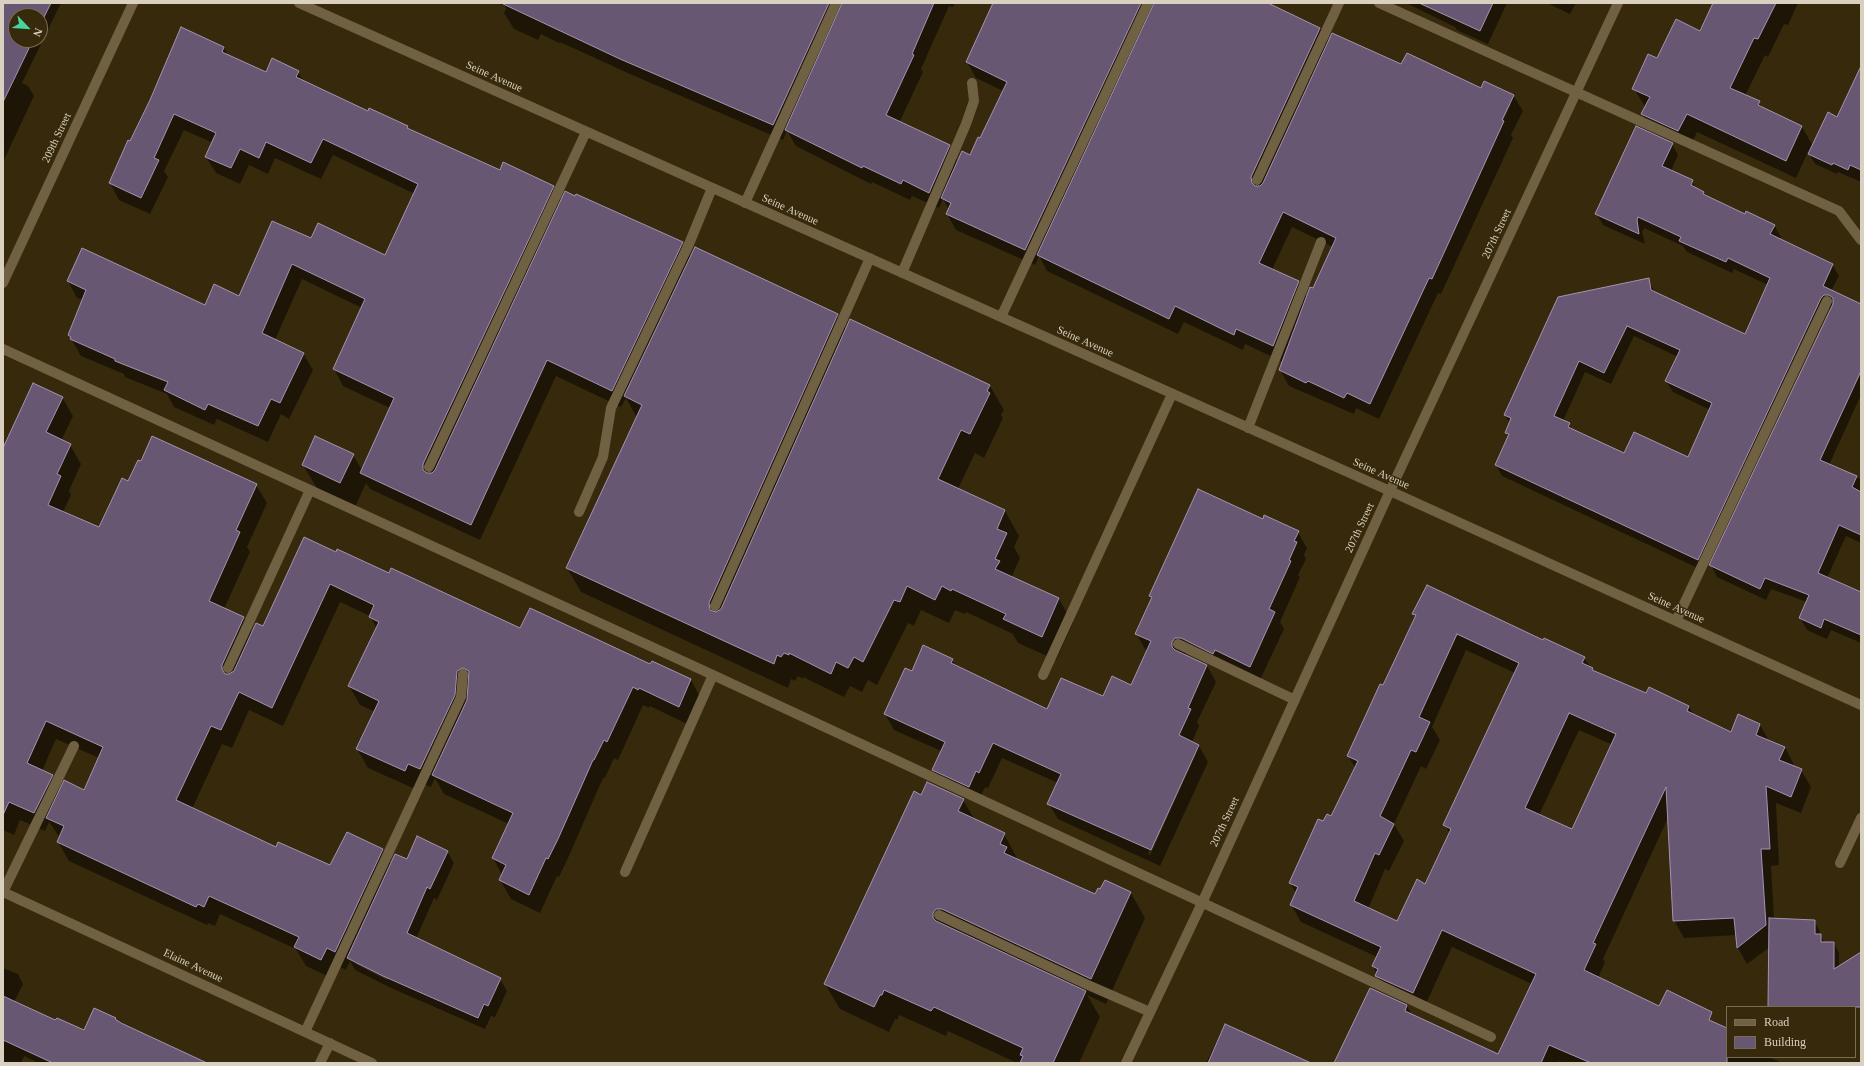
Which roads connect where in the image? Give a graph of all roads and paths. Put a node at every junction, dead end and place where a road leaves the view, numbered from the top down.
1 (133, 3) edge
2 (299, 3) edge
3 (836, 3) edge
4 (1148, 3) edge
5 (1339, 3) edge
6 (1379, 3) edge
7 (1618, 3) edge
8 (972, 83) dead end
9 (1576, 93) junction
10 (586, 132) junction
11 (1257, 180) dead end
12 (712, 188) junction
13 (744, 203) junction
14 (1861, 240) edge
15 (1321, 242) dead end
16 (870, 258) junction
17 (902, 273) junction
18 (3, 283) edge
19 (1827, 301) dead end
20 (1001, 317) junction
21 (3, 348) edge
22 (1172, 394) junction
23 (1248, 428) junction
24 (429, 467) dead end
25 (310, 490) junction
26 (1390, 491) junction
27 (579, 512) dead end
28 (715, 606) dead end
29 (1676, 621) junction
30 (1178, 644) dead end
31 (228, 668) dead end
32 (464, 674) dead end
33 (713, 675) junction
34 (1043, 675) dead end
35 (1295, 700) junction
36 (1861, 705) edge
37 (74, 746) dead end
38 (1861, 818) edge
39 (1840, 863) dead end
40 (625, 872) dead end
41 (3, 892) edge
42 (1202, 903) junction
43 (940, 915) dead end
44 (1150, 1012) junction
45 (305, 1032) junction
46 (1491, 1038) dead end
47 (330, 1043) junction
48 (320, 1063) edge
49 (372, 1063) edge
50 (1126, 1063) edge

1 - 18 street, 209th Street
2 - 10 street, Seine Avenue
3 - 13 street
4 - 20 street
5 - 11 street
6 - 9 street
7 - 9 street, 207th Street
8 - 17 street
9 - 14 street
9 - 26 street, 207th Street
10 - 12 street, Seine Avenue
10 - 24 street
12 - 13 street, Seine Avenue
12 - 27 street
13 - 16 street, Seine Avenue
15 - 23 street
16 - 17 street, Seine Avenue
16 - 28 street
17 - 20 street, Seine Avenue
19 - 29 street
20 - 22 street, Seine Avenue
21 - 25 street
22 - 23 street, Seine Avenue
22 - 34 street
23 - 26 street, Seine Avenue
25 - 31 street
25 - 33 street
26 - 29 street, Seine Avenue
26 - 35 street, 207th Street
29 - 36 street, Seine Avenue
30 - 35 street
32 - 45 street
33 - 40 street
33 - 42 street
35 - 42 street, 207th Street
37 - 41 street
38 - 39 street
41 - 45 street, Elaine Avenue
42 - 44 street, 207th Street
42 - 46 street
43 - 44 street
44 - 50 street, 207th Street
45 - 47 street, Elaine Avenue
47 - 48 street
47 - 49 street, Elaine Avenue

